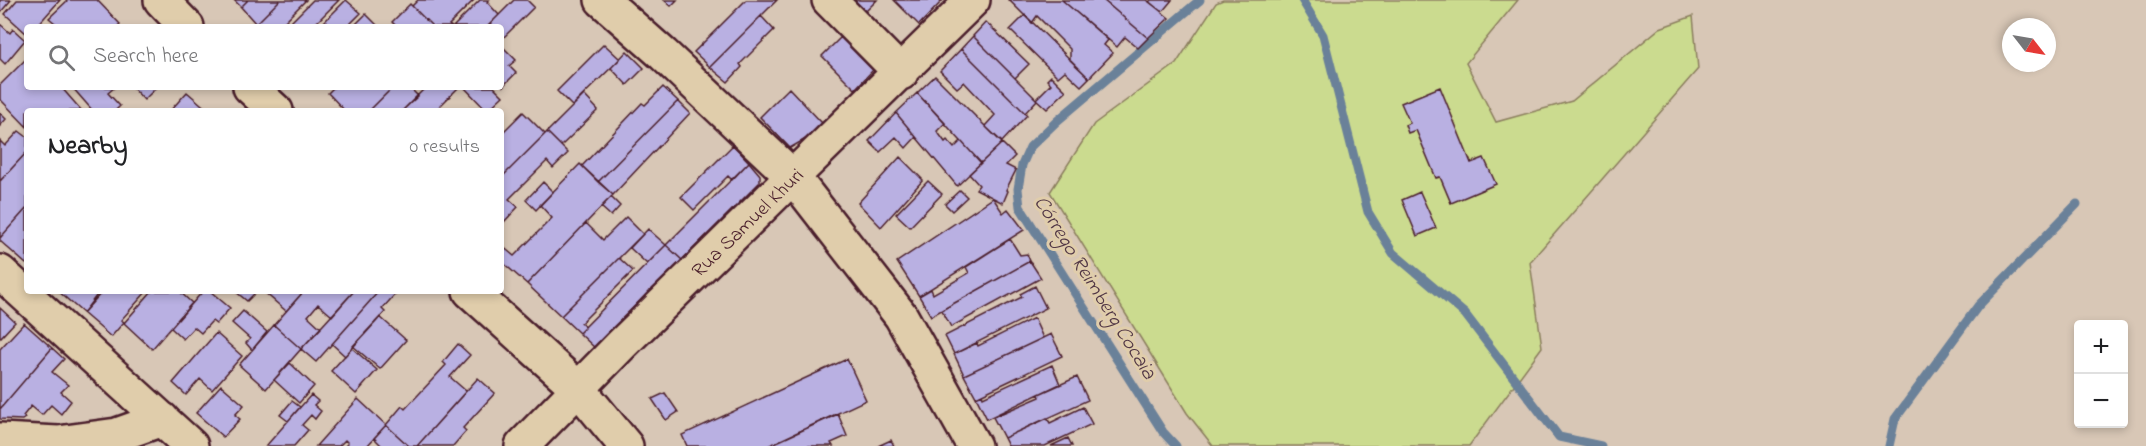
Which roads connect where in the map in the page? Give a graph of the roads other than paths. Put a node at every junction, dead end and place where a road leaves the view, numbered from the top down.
1 (161, 0) edge
2 (602, 0) edge
3 (829, 0) edge
4 (973, 0) edge
5 (184, 24) edge
6 (901, 73) junction
7 (253, 90) edge
8 (273, 108) edge
9 (793, 177) junction
10 (0, 272) edge
11 (24, 294) edge
12 (24, 294) edge
13 (473, 294) edge
14 (578, 388) junction
15 (162, 419) junction
16 (0, 440) edge
17 (191, 446) edge
18 (522, 446) edge
19 (626, 446) edge
20 (974, 446) edge

1 - 5 street
2 - 9 street
3 - 6 street
4 - 6 street, Rua Samuel Khuri
6 - 9 street, Rua Samuel Khuri
7 - 8 street
9 - 14 street, Rua Samuel Khuri
9 - 20 street
10 - 11 street
12 - 15 street
13 - 14 street
14 - 18 street, Rua Samuel Khuri
14 - 19 street
15 - 16 street
15 - 17 street

